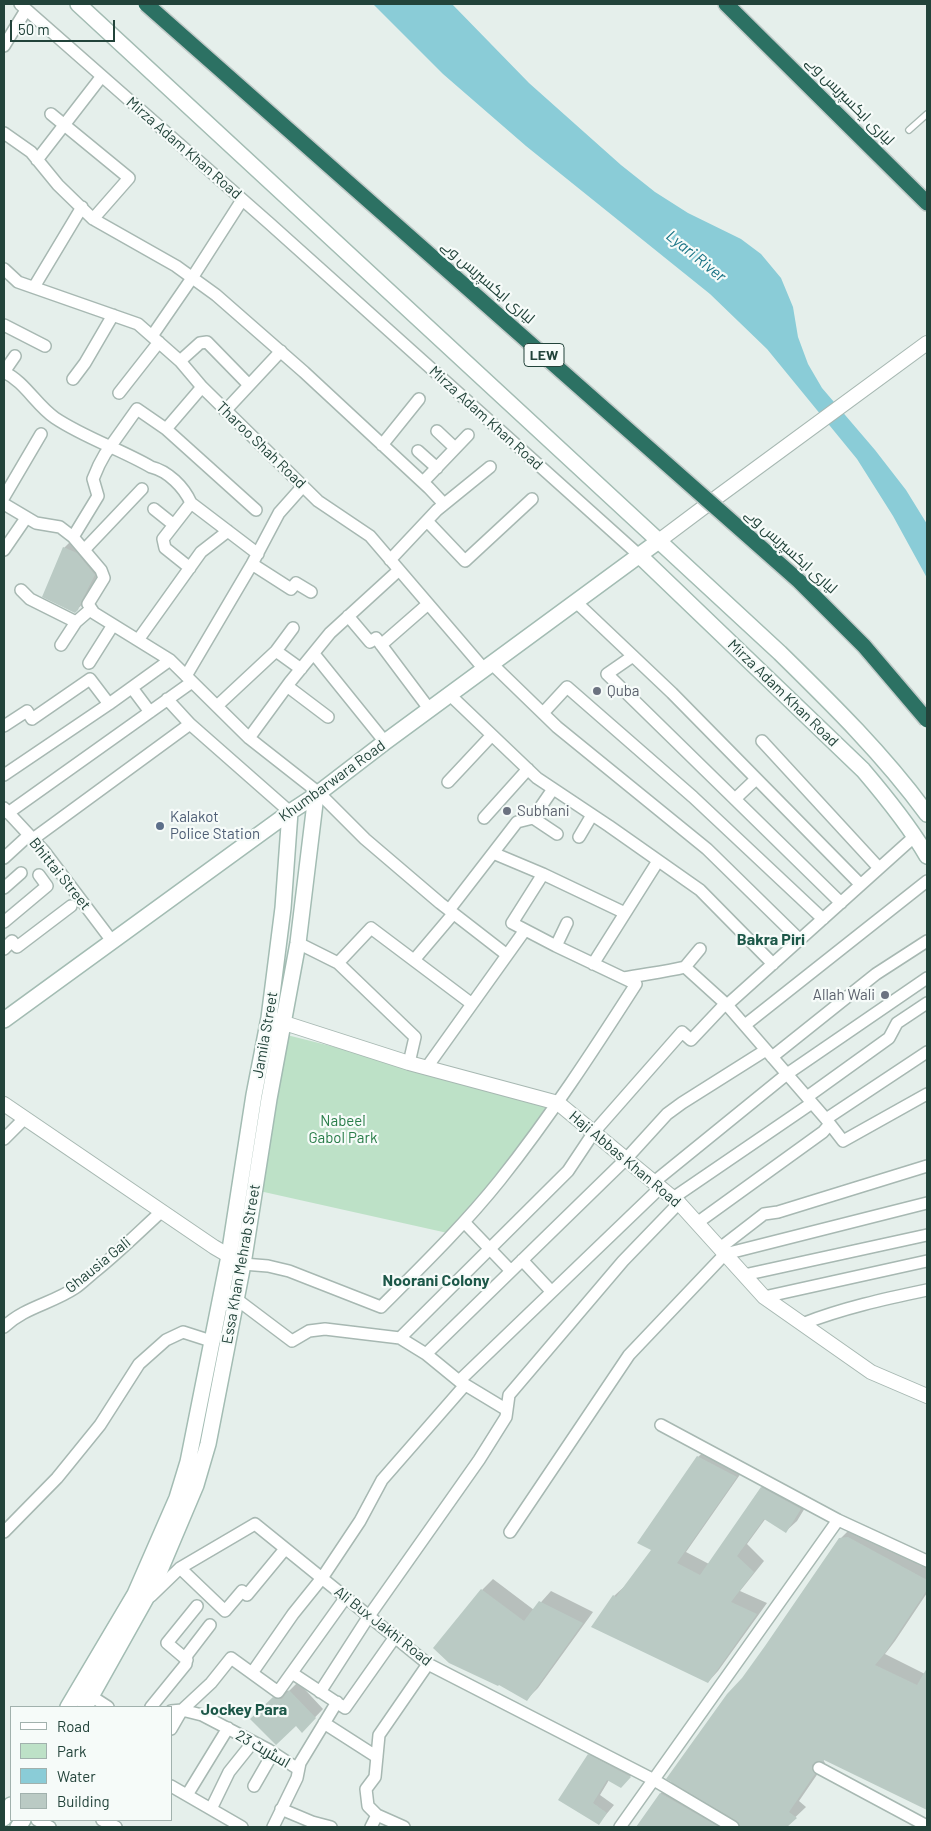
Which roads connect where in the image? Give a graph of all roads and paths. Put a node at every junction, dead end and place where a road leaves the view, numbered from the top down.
1 (78, 4) edge
2 (146, 4) edge
3 (726, 4) edge
4 (23, 7) edge
5 (4, 46) edge
6 (102, 76) junction
7 (52, 114) dead end
8 (927, 114) edge
9 (64, 125) junction
10 (908, 130) dead end
11 (4, 133) edge
12 (37, 160) junction
13 (242, 200) junction
14 (927, 203) edge
15 (82, 207) junction
16 (93, 219) junction
17 (4, 269) edge
18 (192, 278) junction
19 (34, 287) junction
20 (113, 315) junction
21 (4, 325) edge
22 (156, 339) junction
23 (927, 343) edge
24 (45, 346) dead end
25 (281, 351) junction
26 (15, 356) dead end
27 (180, 361) junction
28 (4, 372) edge
29 (73, 378) dead end
30 (249, 385) junction
31 (202, 387) junction
32 (119, 393) dead end
33 (419, 399) dead end
34 (225, 410) junction
35 (166, 429) junction
36 (437, 431) dead end
37 (41, 434) dead end
38 (468, 435) dead end
39 (382, 444) junction
40 (110, 446) junction
41 (455, 448) junction
42 (418, 451) dead end
43 (490, 467) dead end
44 (436, 468) junction
45 (423, 482) junction
46 (303, 486) junction
47 (142, 489) dead end
48 (4, 497) edge
49 (532, 500) dead end
50 (191, 503) junction
51 (4, 504) edge
52 (444, 504) junction
53 (154, 509) dead end
54 (256, 510) dead end
55 (26, 518) junction
56 (427, 521) junction
57 (174, 525) junction
58 (228, 530) junction
59 (73, 537) junction
60 (660, 540) junction
61 (4, 550) edge
62 (84, 550) junction
63 (640, 556) junction
64 (255, 559) junction
65 (390, 560) junction
66 (190, 568) junction
67 (399, 570) junction
68 (21, 590) dead end
69 (311, 592) dead end
70 (576, 602) junction
71 (428, 604) junction
72 (91, 608) junction
73 (348, 616) junction
74 (76, 622) junction
75 (113, 625) junction
76 (293, 628) dead end
77 (138, 640) junction
78 (61, 645) dead end
79 (381, 645) junction
80 (276, 651) junction
81 (314, 654) junction
82 (633, 656) junction
83 (170, 660) junction
84 (89, 663) dead end
85 (488, 666) junction
86 (301, 669) junction
87 (189, 679) junction
88 (287, 686) junction
89 (132, 688) junction
90 (450, 695) junction
91 (168, 699) junction
92 (109, 704) junction
93 (217, 706) junction
94 (430, 710) junction
95 (150, 712) junction
96 (543, 713) junction
97 (328, 717) dead end
98 (927, 720) edge
99 (190, 724) junction
100 (4, 726) edge
101 (492, 735) junction
102 (249, 738) junction
103 (762, 741) dead end
104 (385, 742) junction
105 (528, 769) junction
106 (4, 775) edge
107 (756, 779) junction
108 (448, 782) dead end
109 (553, 789) junction
110 (318, 794) junction
111 (735, 799) junction
112 (6, 810) edge
113 (290, 812) junction
114 (927, 814) edge
115 (592, 815) junction
116 (484, 818) dead end
117 (533, 818) junction
118 (557, 834) dead end
119 (579, 836) dead end
120 (915, 836) junction
121 (31, 837) junction
122 (493, 853) junction
123 (927, 856) edge
124 (4, 858) edge
125 (658, 861) junction
126 (879, 868) junction
127 (21, 873) dead end
128 (543, 874) junction
129 (38, 875) dead end
130 (927, 881) edge
131 (860, 884) junction
132 (4, 888) edge
133 (840, 903) junction
134 (71, 906) dead end
135 (451, 912) junction
136 (625, 913) junction
137 (823, 919) junction
138 (4, 922) edge
139 (567, 923) dead end
140 (525, 930) junction
141 (800, 940) junction
142 (927, 940) edge
143 (112, 941) junction
144 (298, 944) junction
145 (556, 946) junction
146 (4, 949) edge
147 (700, 949) dead end
148 (507, 955) junction
149 (414, 960) junction
150 (338, 963) junction
151 (593, 964) junction
152 (773, 964) junction
153 (685, 966) junction
154 (624, 978) junction
155 (927, 978) edge
156 (927, 1003) edge
157 (472, 1004) junction
158 (726, 1005) junction
159 (5, 1017) edge
160 (276, 1020) junction
161 (745, 1025) junction
162 (927, 1052) edge
163 (769, 1054) junction
164 (409, 1063) junction
165 (427, 1067) junction
166 (787, 1074) junction
167 (927, 1094) edge
168 (809, 1100) junction
169 (558, 1103) junction
170 (4, 1104) edge
171 (25, 1118) junction
172 (828, 1122) junction
173 (594, 1132) junction
174 (4, 1139) edge
175 (626, 1159) junction
176 (927, 1166) edge
177 (657, 1185) junction
178 (247, 1190) junction
179 (676, 1200) junction
180 (927, 1203) edge
181 (162, 1211) junction
182 (464, 1222) junction
183 (697, 1223) junction
184 (927, 1235) edge
185 (490, 1248) junction
186 (723, 1251) junction
187 (229, 1256) junction
188 (522, 1260) junction
189 (927, 1261) edge
190 (243, 1264) junction
191 (511, 1271) junction
192 (744, 1275) junction
193 (223, 1287) junction
194 (927, 1290) edge
195 (551, 1291) junction
196 (764, 1297) junction
197 (236, 1300) junction
198 (802, 1324) junction
199 (4, 1327) edge
200 (400, 1338) junction
201 (211, 1341) junction
202 (426, 1354) junction
203 (462, 1383) junction
204 (927, 1396) edge
205 (507, 1410) junction
206 (661, 1425) dead end
207 (838, 1520) junction
208 (4, 1532) edge
209 (510, 1532) dead end
210 (285, 1549) junction
211 (927, 1561) edge
212 (180, 1568) junction
213 (322, 1578) junction
214 (346, 1597) junction
215 (138, 1600) junction
216 (197, 1606) dead end
217 (369, 1616) junction
218 (210, 1625) dead end
219 (395, 1637) junction
220 (186, 1660) junction
221 (428, 1664) junction
222 (252, 1673) junction
223 (292, 1673) junction
224 (320, 1692) junction
225 (88, 1701) edge
226 (337, 1702) junction
227 (69, 1706) edge
228 (105, 1706) edge
229 (152, 1706) edge
230 (177, 1711) edge
231 (324, 1723) junction
232 (172, 1726) edge
233 (228, 1728) junction
234 (253, 1742) junction
235 (273, 1753) junction
236 (377, 1757) junction
237 (819, 1768) dead end
238 (298, 1769) junction
239 (654, 1780) junction
240 (254, 1786) dead end
241 (172, 1787) edge
242 (187, 1795) junction
243 (10, 1807) edge
244 (211, 1809) junction
245 (281, 1809) junction
246 (377, 1815) junction
247 (4, 1819) edge
248 (104, 1821) edge
249 (927, 1826) edge
250 (18, 1827) edge
251 (116, 1827) edge
252 (242, 1827) edge
253 (273, 1827) edge
254 (332, 1827) edge
255 (371, 1827) edge
256 (404, 1827) edge
257 (620, 1827) edge
258 (733, 1827) edge

1 - 60 main road, Mirza Adam Khan Road
2 - 98 highway, لیاری ایکسپریس وے / LEW, bridge
3 - 14 highway, لیاری ایکسپریس وے
4 - 5 street
4 - 6 street, Mirza Adam Khan Road
6 - 9 street
6 - 13 street, Mirza Adam Khan Road
7 - 9 street
8 - 10 lane
9 - 12 street
9 - 16 street
11 - 12 street
12 - 15 street
13 - 18 street
13 - 63 street, Mirza Adam Khan Road
15 - 16 street
15 - 19 street
16 - 18 street
17 - 19 street, Tharoo Shah Road
18 - 22 street
18 - 25 street
19 - 20 street, Tharoo Shah Road
20 - 22 street, Tharoo Shah Road
20 - 29 street
21 - 24 street
22 - 27 street, Tharoo Shah Road
22 - 32 street
23 - 60 street
25 - 30 street
25 - 39 street
26 - 28 street
27 - 30 street
27 - 31 street, Tharoo Shah Road
28 - 40 street
30 - 34 street
31 - 34 street, Tharoo Shah Road
31 - 35 street
33 - 39 street
34 - 46 street, Tharoo Shah Road
35 - 40 street
35 - 54 street
36 - 41 street
37 - 48 street
38 - 41 street
39 - 45 street
40 - 50 street
40 - 59 street
41 - 44 street
42 - 44 street
43 - 52 street
44 - 45 street
45 - 52 street
46 - 64 street
46 - 65 street, Tharoo Shah Road
47 - 62 street
49 - 56 street
50 - 57 street
50 - 58 street
51 - 55 street
52 - 56 street
53 - 57 street
55 - 59 street
55 - 61 street
56 - 65 street
57 - 66 street
58 - 64 street
58 - 66 street
59 - 62 street
60 - 63 main road, Khumbarwara Road
60 - 114 main road, Mirza Adam Khan Road
62 - 72 street
63 - 70 main road, Khumbarwara Road
63 - 120 main road, Mirza Adam Khan Road
64 - 69 street
64 - 87 street
65 - 67 street, Tharoo Shah Road
66 - 77 street
67 - 71 street, Tharoo Shah Road
67 - 73 street
68 - 74 street
70 - 82 street
70 - 85 main road, Khumbarwara Road
71 - 79 street
71 - 85 street, Tharoo Shah Road
72 - 74 street
72 - 75 street
73 - 79 street
73 - 81 street
74 - 78 street
75 - 77 street
75 - 84 street
76 - 80 street
77 - 83 street
79 - 94 street
80 - 86 street
80 - 93 street
81 - 86 street
81 - 104 street
82 - 107 street
82 - 111 street
83 - 87 street
83 - 89 street
85 - 90 main road, Khumbarwara Road
85 - 96 street, Tharoo Shah Road
86 - 88 street
87 - 91 street
87 - 93 street
88 - 97 street
88 - 102 street
89 - 92 street
89 - 95 street
90 - 94 main road, Khumbarwara Road
90 - 101 street
91 - 95 street
91 - 99 street
92 - 100 street
92 - 106 street
93 - 102 street
94 - 104 main road, Khumbarwara Road
95 - 112 street
96 - 137 street
96 - 141 street, Tharoo Shah Road
99 - 113 street
99 - 121 street
101 - 105 street
101 - 108 street
102 - 110 street
103 - 126 street
104 - 110 main road, Khumbarwara Road
105 - 109 street
105 - 116 street
107 - 111 street
107 - 131 street
109 - 115 street
109 - 117 street
110 - 113 main road, Khumbarwara Road
110 - 135 street
110 - 144 main road, Essa Khan Mehrab Street
111 - 133 street
112 - 121 street, Bhittai Street
113 - 143 main road, Khumbarwara Road
113 - 160 main road, Jamila Street
115 - 119 street
115 - 125 street
117 - 118 street
117 - 122 street
120 - 123 main road, Mirza Adam Khan Road
120 - 126 street
121 - 124 street
121 - 143 street, Bhittai Street
122 - 128 street
122 - 135 street
125 - 136 street
125 - 152 street
126 - 131 street
127 - 132 street
128 - 136 street
128 - 140 street
129 - 138 street
130 - 161 street
131 - 133 street
133 - 137 street
134 - 146 street
135 - 148 street
135 - 149 street
136 - 151 street
137 - 141 street
139 - 145 street
140 - 145 street
140 - 148 street
141 - 152 street
142 - 163 street
143 - 159 main road, Khumbarwara Road
144 - 150 street
144 - 160 main road, Essa Khan Mehrab Street
145 - 151 street
147 - 153 street
148 - 157 street
149 - 150 street
149 - 157 street
150 - 164 street
151 - 154 street
152 - 158 street
153 - 154 street
153 - 158 street
154 - 169 street
155 - 166 street
156 - 168 street
157 - 165 street
158 - 161 street
158 - 173 street
160 - 164 street, Haji Abbas Khan Road
160 - 178 main road, Essa Khan Mehrab Street
161 - 163 street
162 - 172 street
163 - 166 street
163 - 175 street
164 - 165 street, Haji Abbas Khan Road
165 - 169 street, Haji Abbas Khan Road
166 - 168 street
166 - 177 street
167 - 172 street
168 - 172 street
168 - 179 street
169 - 173 street, Haji Abbas Khan Road
169 - 182 street
170 - 171 street
171 - 174 street
171 - 181 street
172 - 183 street
173 - 175 street, Haji Abbas Khan Road
173 - 185 street
175 - 177 street, Haji Abbas Khan Road
175 - 188 street
176 - 186 street
177 - 179 street, Haji Abbas Khan Road
177 - 195 street
178 - 187 main road
178 - 190 main road, Essa Khan Mehrab Street
179 - 183 street, Haji Abbas Khan Road
179 - 205 street
180 - 186 street
181 - 187 street
181 - 199 street, Ghausia Gali
182 - 185 street
182 - 190 street
183 - 186 street, Haji Abbas Khan Road
184 - 192 street
185 - 191 street
185 - 200 street
186 - 192 street, Haji Abbas Khan Road
186 - 209 street
187 - 190 street
187 - 193 main road, Essa Khan Mehrab Street
188 - 191 street
188 - 195 street
189 - 196 street
190 - 197 main road, Essa Khan Mehrab Street
191 - 202 street
192 - 196 street, Haji Abbas Khan Road
193 - 197 street
193 - 201 main road, Essa Khan Mehrab Street
194 - 198 street
195 - 203 street
196 - 198 street, Haji Abbas Khan Road
197 - 200 street
197 - 215 main road, Essa Khan Mehrab Street
198 - 204 street, Haji Abbas Khan Road
200 - 202 street
201 - 208 street
201 - 215 main road, Essa Khan Mehrab Street
202 - 203 street
203 - 205 street
203 - 213 street
205 - 217 street
206 - 207 street
207 - 211 street
207 - 239 street
210 - 212 street, Ali Bux Jakhi Road
210 - 212 street
210 - 213 street, Ali Bux Jakhi Road
212 - 215 street, Ali Bux Jakhi Road
213 - 214 street, Ali Bux Jakhi Road
213 - 222 street
214 - 217 street, Ali Bux Jakhi Road
214 - 223 street
215 - 225 main road, Essa Khan Mehrab Street
215 - 227 main road, Essa Khan Mehrab Street
216 - 220 street
217 - 219 street, Ali Bux Jakhi Road
217 - 224 street
218 - 220 street
219 - 221 street, Ali Bux Jakhi Road
219 - 226 street
220 - 229 street
221 - 236 street
221 - 239 street, Ali Bux Jakhi Road
222 - 223 street
222 - 230 street
223 - 224 street
224 - 226 street
225 - 228 street
226 - 231 street
230 - 232 street
230 - 233 street, اسٹریٹ 23
231 - 236 street
231 - 238 street
233 - 234 street, اسٹریٹ 23
233 - 242 street
234 - 235 street, اسٹریٹ 23
234 - 244 street
235 - 238 street, اسٹریٹ 23
235 - 240 street
236 - 246 street
237 - 249 street
238 - 245 street
239 - 257 street
239 - 258 street, Ali Bux Jakhi Road
241 - 242 street
242 - 244 street
243 - 247 main road
244 - 252 street
245 - 253 street
245 - 254 street
246 - 255 street
246 - 256 street
247 - 250 street
248 - 251 street

